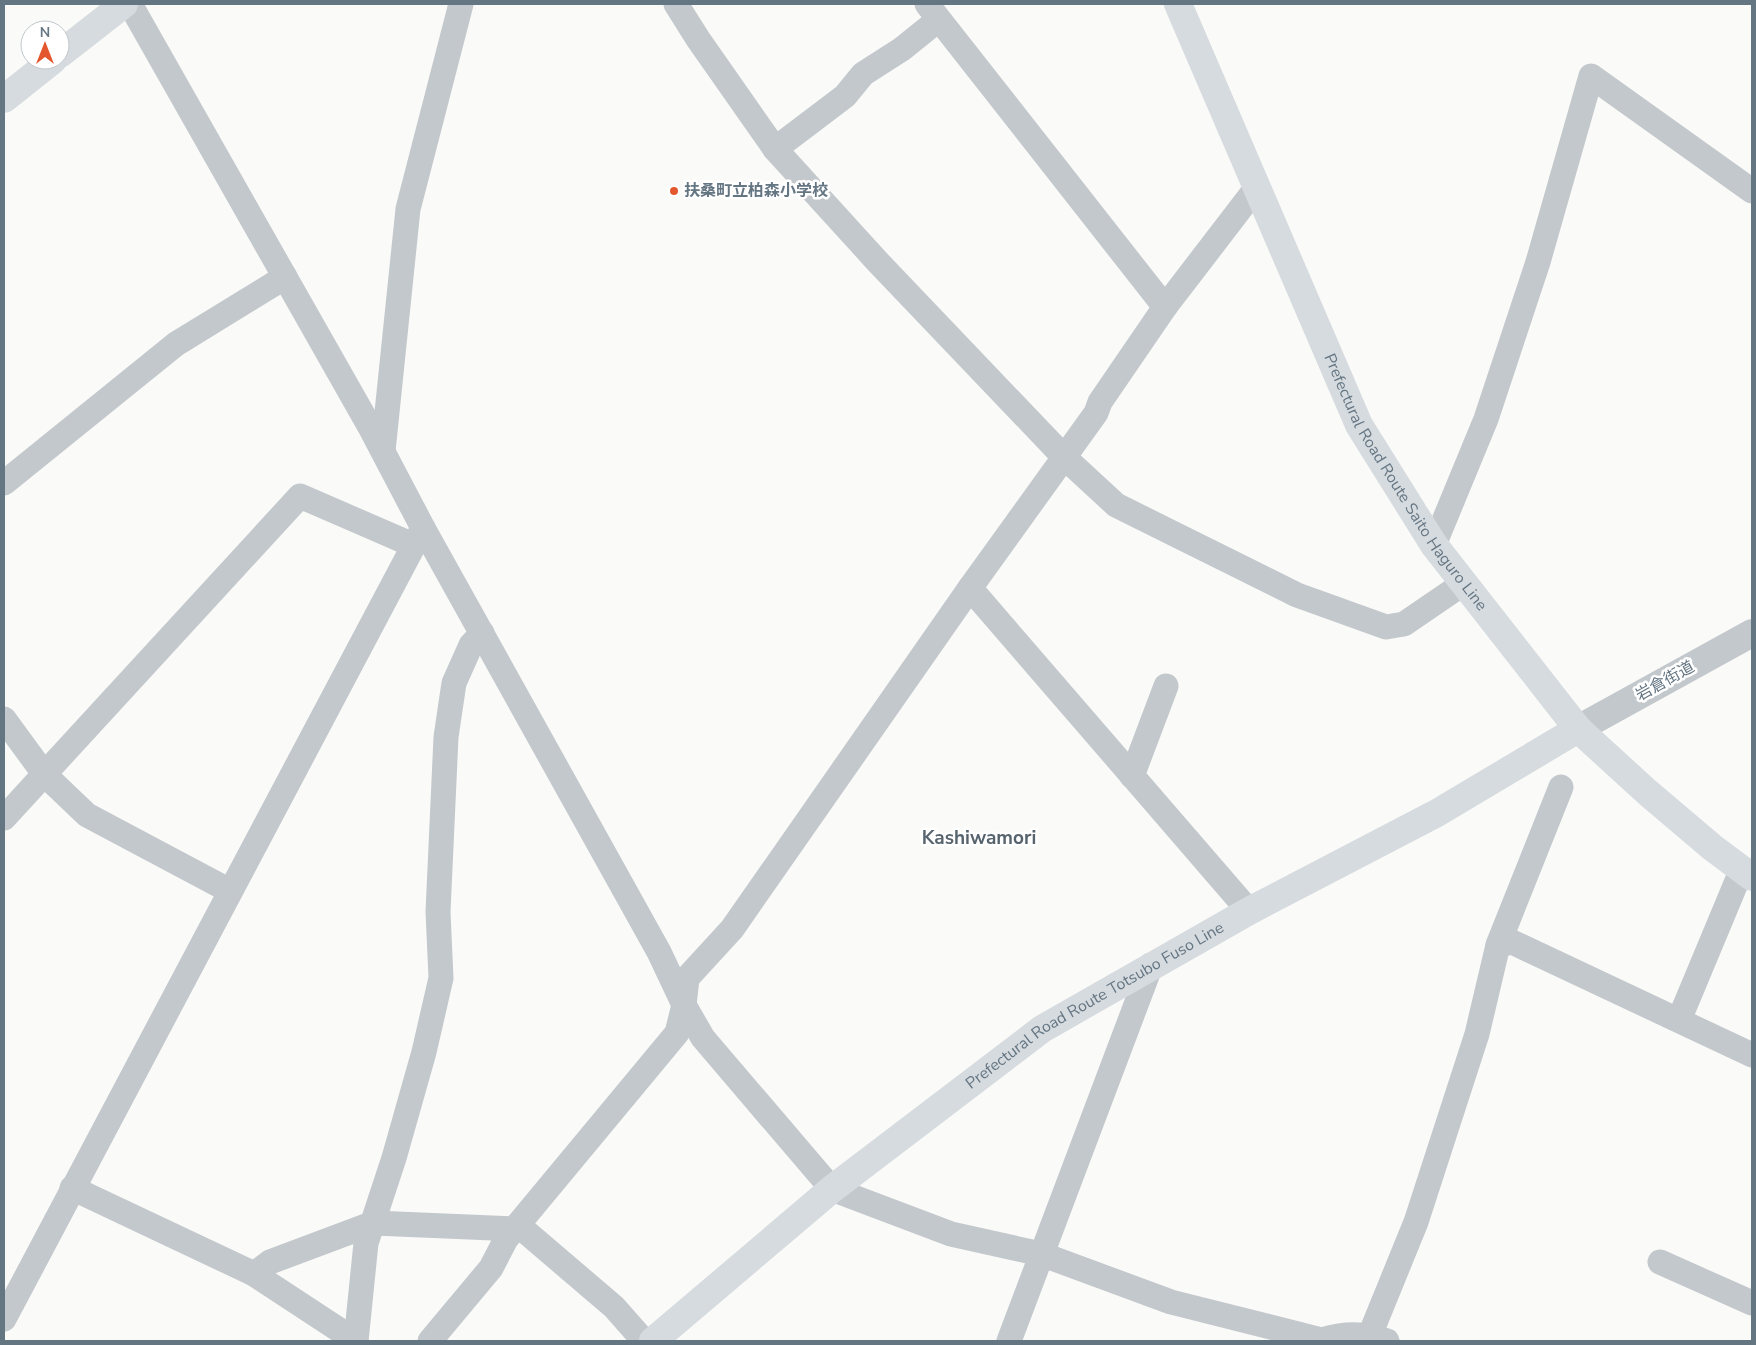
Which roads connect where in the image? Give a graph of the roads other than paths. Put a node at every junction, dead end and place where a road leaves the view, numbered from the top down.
1 (124, 4) edge
2 (130, 4) edge
3 (461, 4) edge
4 (676, 4) edge
5 (1178, 4) edge
6 (932, 12) edge
7 (70, 46) edge
8 (40, 70) edge
9 (4, 99) edge
10 (775, 149) junction
11 (1257, 187) junction
12 (1752, 191) edge
13 (285, 277) junction
14 (1165, 307) junction
15 (383, 451) junction
16 (1064, 457) junction
17 (4, 483) edge
18 (418, 536) junction
19 (1434, 545) junction
20 (1464, 583) junction
21 (970, 588) junction
22 (482, 633) junction
23 (1752, 633) edge
24 (1166, 686) dead end
25 (4, 719) edge
26 (1578, 728) junction
27 (45, 776) junction
28 (1132, 776) junction
29 (1561, 787) dead end
30 (4, 818) edge
31 (1747, 873) edge
32 (230, 891) junction
33 (1249, 911) junction
34 (1498, 945) junction
35 (1151, 965) junction
36 (684, 1005) junction
37 (1679, 1020) junction
38 (1752, 1055) edge
39 (72, 1188) junction
40 (832, 1189) junction
41 (374, 1223) junction
42 (514, 1229) junction
43 (1041, 1254) junction
44 (1660, 1262) dead end
45 (254, 1274) junction
46 (1752, 1304) edge
47 (4, 1319) edge
48 (1379, 1338) edge
49 (1322, 1340) edge
50 (356, 1341) edge
51 (430, 1341) edge
52 (644, 1341) edge
53 (652, 1341) edge
54 (1009, 1341) edge

1 - 7 main road
2 - 13 street
3 - 15 street
4 - 10 street
5 - 11 main road, Prefectural Road Route Saito Haguro Line
6 - 10 street
6 - 14 street
8 - 9 main road
10 - 16 street
11 - 14 street
11 - 19 main road, Prefectural Road Route Saito Haguro Line
12 - 19 street
13 - 15 street
13 - 17 street
14 - 16 street
15 - 18 street
16 - 20 street
16 - 21 street
18 - 22 street
18 - 27 street
18 - 32 street
19 - 20 main road, Prefectural Road Route Saito Haguro Line
20 - 26 main road, Prefectural Road Route Saito Haguro Line
21 - 28 street
21 - 36 street
22 - 36 street
22 - 41 street
23 - 26 street, 岩倉街道
24 - 28 street
25 - 27 street
26 - 31 main road, Prefectural Road Route Saito Haguro Line
26 - 33 main road, Prefectural Road Route Totsubo Fuso Line
27 - 30 street
27 - 32 street
28 - 33 street
29 - 34 street
31 - 37 street
32 - 39 street
33 - 35 main road, Prefectural Road Route Totsubo Fuso Line
34 - 37 street
34 - 48 street
35 - 40 main road, Prefectural Road Route Totsubo Fuso Line
35 - 43 street
36 - 40 street
36 - 42 street
37 - 38 street
39 - 45 street
39 - 47 street
40 - 43 street
40 - 53 main road, Prefectural Road Route Totsubo Fuso Line
41 - 42 street
41 - 45 street
41 - 50 street
42 - 51 street
42 - 52 street
43 - 49 street
43 - 54 street
44 - 46 street
45 - 50 street
48 - 49 street

